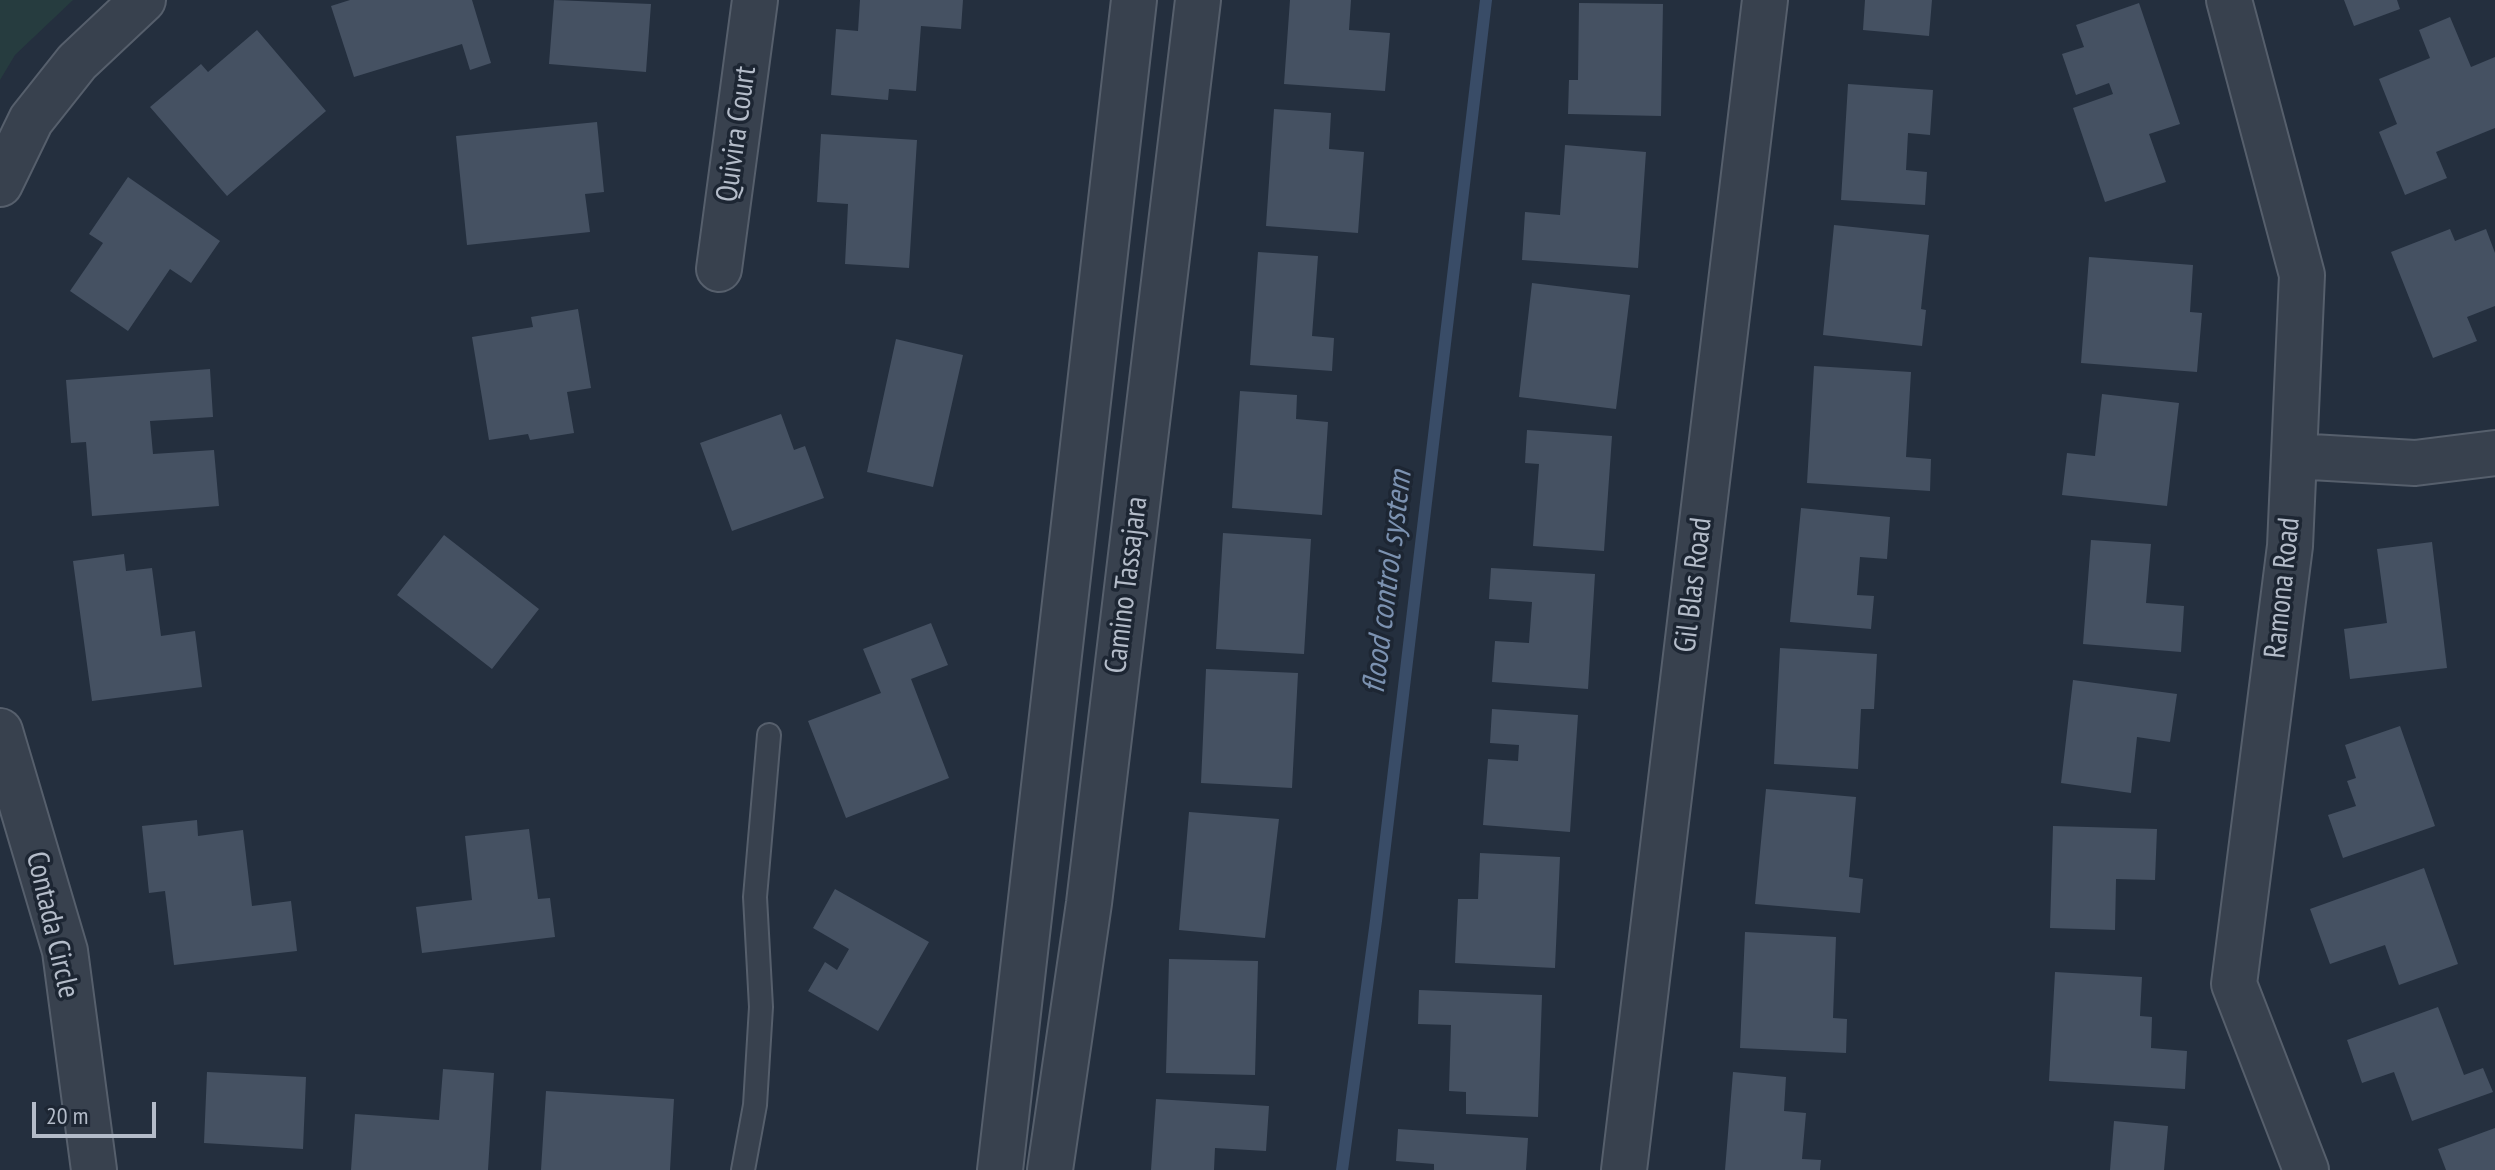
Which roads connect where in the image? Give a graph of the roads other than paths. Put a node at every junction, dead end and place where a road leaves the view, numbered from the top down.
1 (143, 0) edge
2 (755, 0) edge
3 (1134, 0) edge
4 (1198, 0) edge
5 (1765, 0) edge
6 (2229, 0) edge
7 (0, 184) edge
8 (719, 269) dead end
9 (2495, 453) edge
10 (2294, 456) junction
11 (0, 731) edge
12 (769, 735) dead end
13 (94, 1170) edge
14 (743, 1170) edge
15 (1000, 1170) edge
16 (1050, 1170) edge
17 (1624, 1170) edge
18 (2306, 1170) edge

1 - 7 street
2 - 8 street, Quivira Court
3 - 15 street, Camino Tassajara
4 - 16 street, Camino Tassajara
5 - 17 street, Gil Blas Road
6 - 10 street, Ramona Road
9 - 10 street
10 - 18 street, Ramona Road
11 - 13 street, Contada Circle
12 - 14 lane

